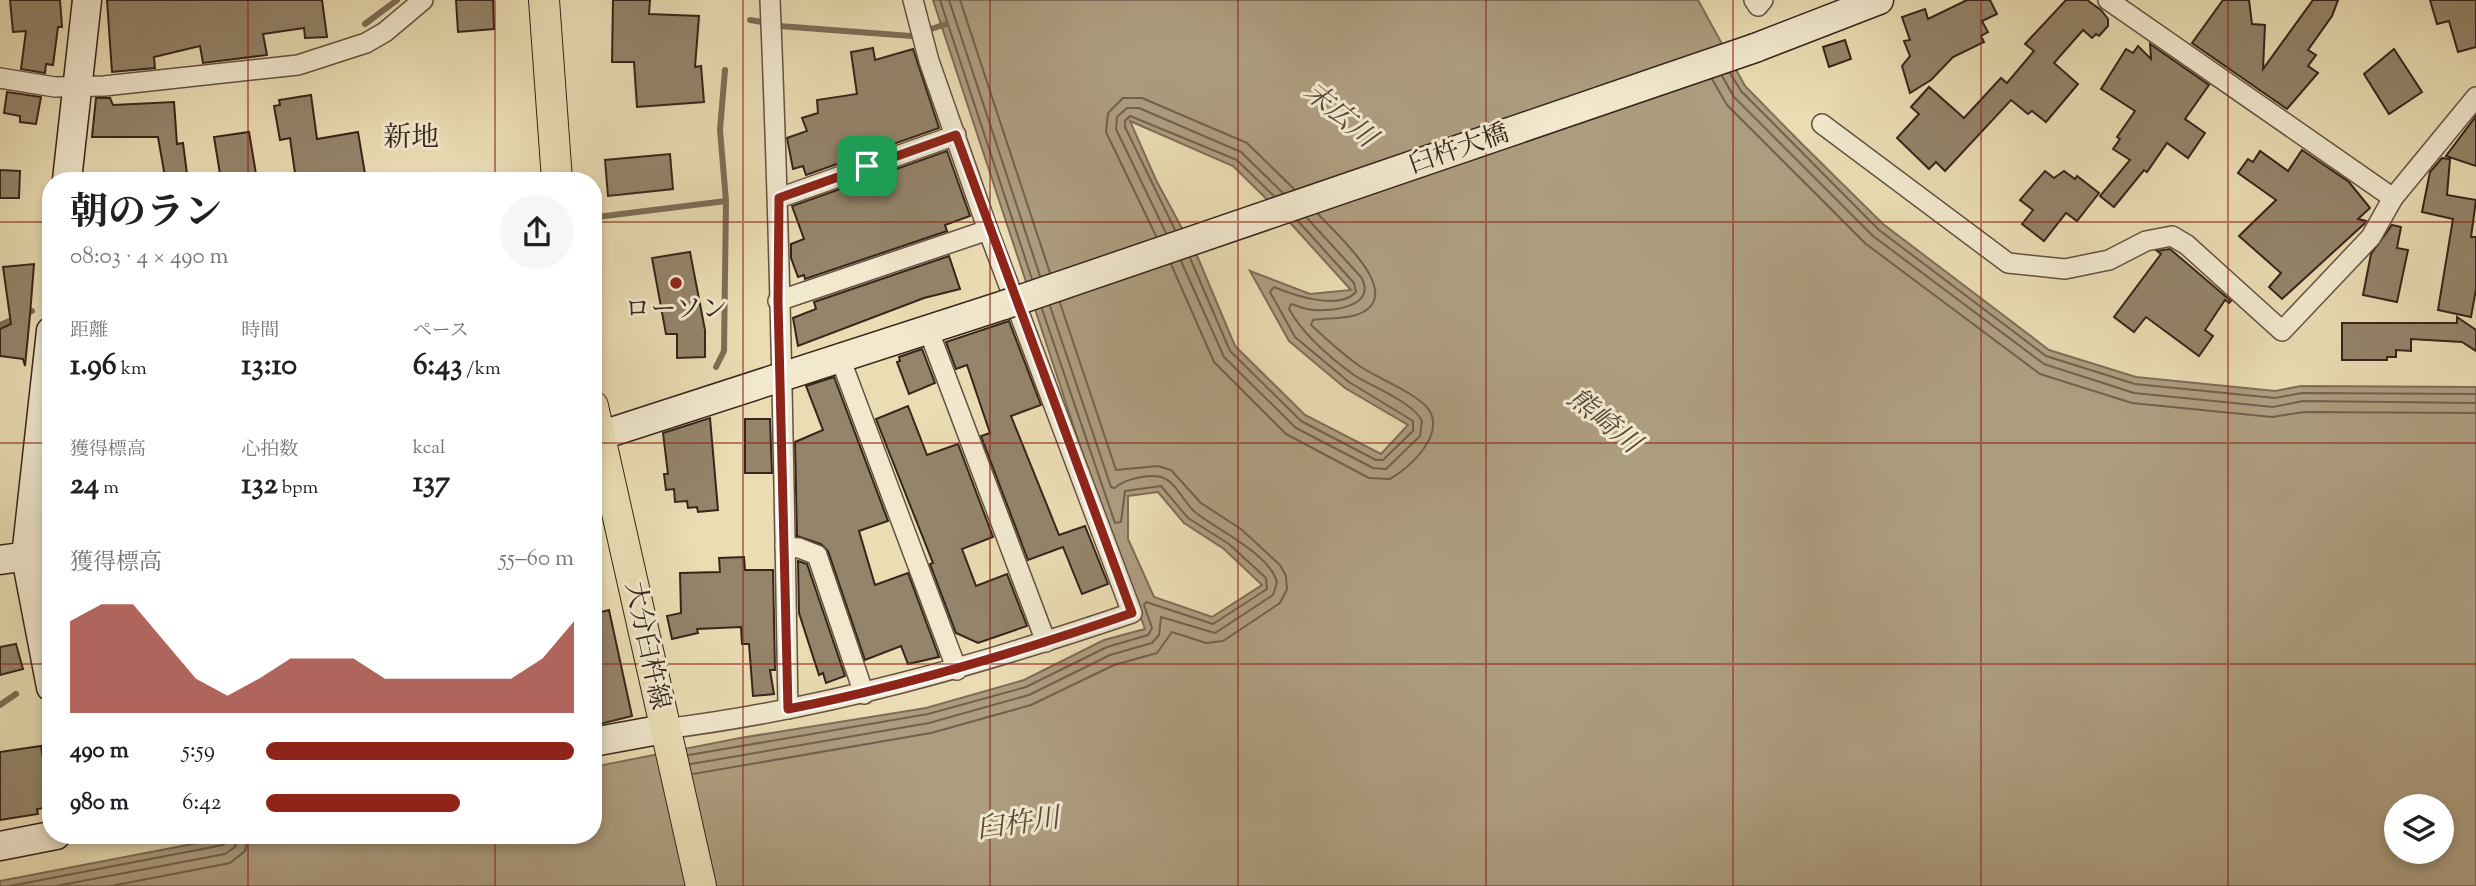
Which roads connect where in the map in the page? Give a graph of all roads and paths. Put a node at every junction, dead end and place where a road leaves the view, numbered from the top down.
1 (87, 0) edge
2 (423, 0) edge
3 (544, 0) edge
4 (770, 0) edge
5 (913, 0) edge
6 (1754, 0) edge
7 (1763, 0) edge
8 (1879, 0) edge
9 (2108, 0) edge
10 (0, 78) edge
11 (78, 87) junction
12 (2476, 97) edge
13 (1822, 124) dead end
14 (956, 135) junction
15 (68, 172) edge
16 (557, 172) edge
17 (779, 198) junction
18 (2393, 198) junction
19 (988, 230) junction
20 (778, 301) junction
21 (928, 329) junction
22 (840, 358) junction
23 (782, 377) junction
24 (42, 409) edge
25 (602, 435) edge
26 (602, 463) edge
27 (785, 547) junction
28 (25, 557) edge
29 (42, 642) edge
30 (1046, 642) junction
31 (957, 670) junction
32 (864, 694) junction
33 (788, 709) junction
34 (666, 736) junction
35 (602, 741) edge
36 (42, 838) edge
37 (0, 846) edge
38 (701, 886) edge

1 - 11 street
2 - 11 street
3 - 16 main road
4 - 17 street
5 - 14 street
6 - 7 street
8 - 21 street, 臼杵大橋, bridge
9 - 18 street
10 - 11 street
11 - 15 street
12 - 18 street
13 - 18 street
14 - 17 street
14 - 19 street
17 - 20 street
19 - 20 street
19 - 30 street
20 - 23 street
21 - 22 street, 臼杵大橋
21 - 30 street
22 - 23 street, 臼杵大橋
22 - 31 street
23 - 25 street, 臼杵大橋
23 - 27 street
24 - 28 street
26 - 34 main road, 大分臼杵線
27 - 32 street
27 - 33 street
28 - 29 street
30 - 31 street
31 - 32 street
32 - 33 street
33 - 34 street
34 - 35 street
34 - 38 main road, 大分臼杵線
36 - 37 street

